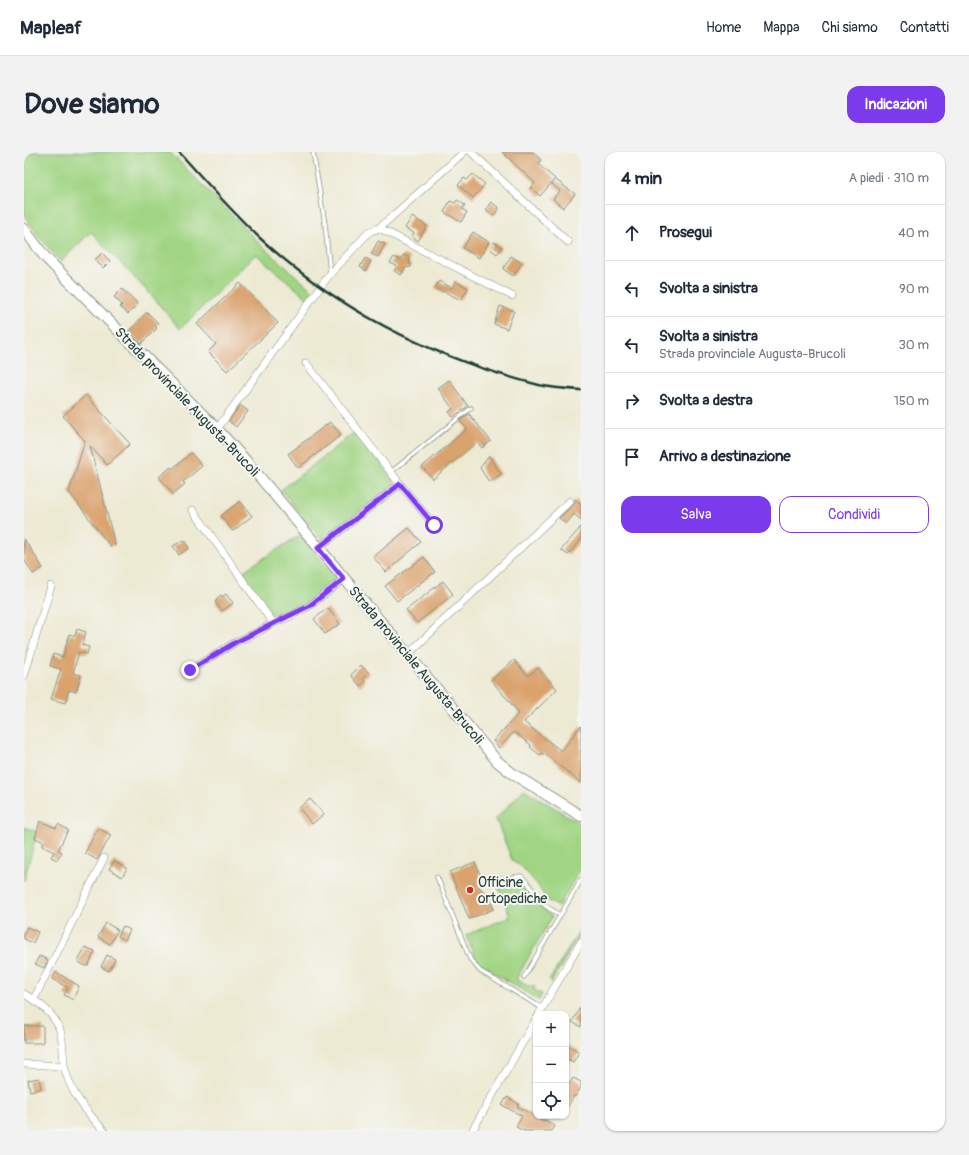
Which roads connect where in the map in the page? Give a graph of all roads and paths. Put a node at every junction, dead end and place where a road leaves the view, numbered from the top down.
1 (313, 152) edge
2 (464, 152) edge
3 (471, 152) edge
4 (379, 228) junction
5 (24, 229) edge
6 (568, 242) dead end
7 (330, 274) junction
8 (512, 296) dead end
9 (306, 362) dead end
10 (471, 408) dead end
11 (216, 429) junction
12 (391, 472) junction
13 (400, 484) junction
14 (570, 501) dead end
15 (193, 510) dead end
16 (434, 525) dead end
17 (318, 548) junction
18 (344, 579) junction
19 (51, 586) dead end
20 (272, 623) junction
21 (407, 655) junction
22 (190, 670) dead end
23 (24, 676) edge
24 (581, 816) edge
25 (104, 858) dead end
26 (437, 877) dead end
27 (501, 879) dead end
28 (581, 880) edge
29 (560, 915) junction
30 (581, 942) edge
31 (524, 977) dead end
32 (24, 994) edge
33 (34, 999) junction
34 (540, 1011) edge
35 (533, 1024) edge
36 (24, 1064) edge
37 (64, 1066) junction
38 (104, 1131) edge
39 (472, 1131) edge

1 - 7 lane
2 - 4 street
3 - 6 street
4 - 7 street
4 - 8 street
5 - 11 main road, Strada provinciale Augusta-Brucoli
7 - 11 street
9 - 12 street
10 - 12 lane
11 - 17 main road, Strada provinciale Augusta-Brucoli
12 - 13 street
13 - 16 street
13 - 17 street
14 - 21 street
15 - 20 street
17 - 18 main road, Strada provinciale Augusta-Brucoli
18 - 20 street
18 - 21 main road, Strada provinciale Augusta-Brucoli
19 - 23 street
20 - 22 street
21 - 24 main road, Strada provinciale Augusta-Brucoli
25 - 33 street
26 - 34 lane
27 - 29 lane
28 - 29 lane
29 - 31 lane
30 - 34 street
32 - 33 street
33 - 37 street
35 - 39 street
36 - 37 street
37 - 38 street

